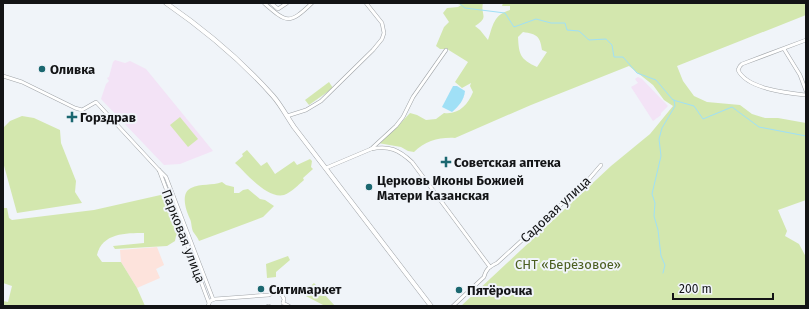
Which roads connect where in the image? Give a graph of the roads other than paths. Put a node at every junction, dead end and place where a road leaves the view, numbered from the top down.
1 (166, 3) edge
2 (264, 3) edge
3 (271, 3) edge
4 (287, 3) edge
5 (312, 3) edge
6 (366, 3) edge
7 (806, 40) edge
8 (784, 48) junction
9 (446, 50) dead end
10 (3, 76) edge
11 (806, 91) edge
12 (806, 95) edge
13 (287, 116) junction
14 (371, 149) junction
15 (601, 165) dead end
16 (326, 168) junction
17 (158, 169) junction
18 (490, 267) junction
19 (214, 299) junction
20 (209, 304) edge
21 (283, 305) edge
22 (289, 306) edge
23 (431, 306) edge
24 (453, 306) edge

1 - 13 street
2 - 5 street
3 - 4 street
6 - 13 street
7 - 8 street
8 - 11 street
8 - 12 street
9 - 14 street
10 - 17 street, Парковая улица
13 - 16 street
14 - 16 street
14 - 18 street
15 - 18 street, Садовая улица
16 - 23 street
17 - 19 street, Парковая улица
17 - 20 street, Парковая улица
18 - 24 street, Садовая улица
19 - 20 street
19 - 21 street
21 - 22 street

